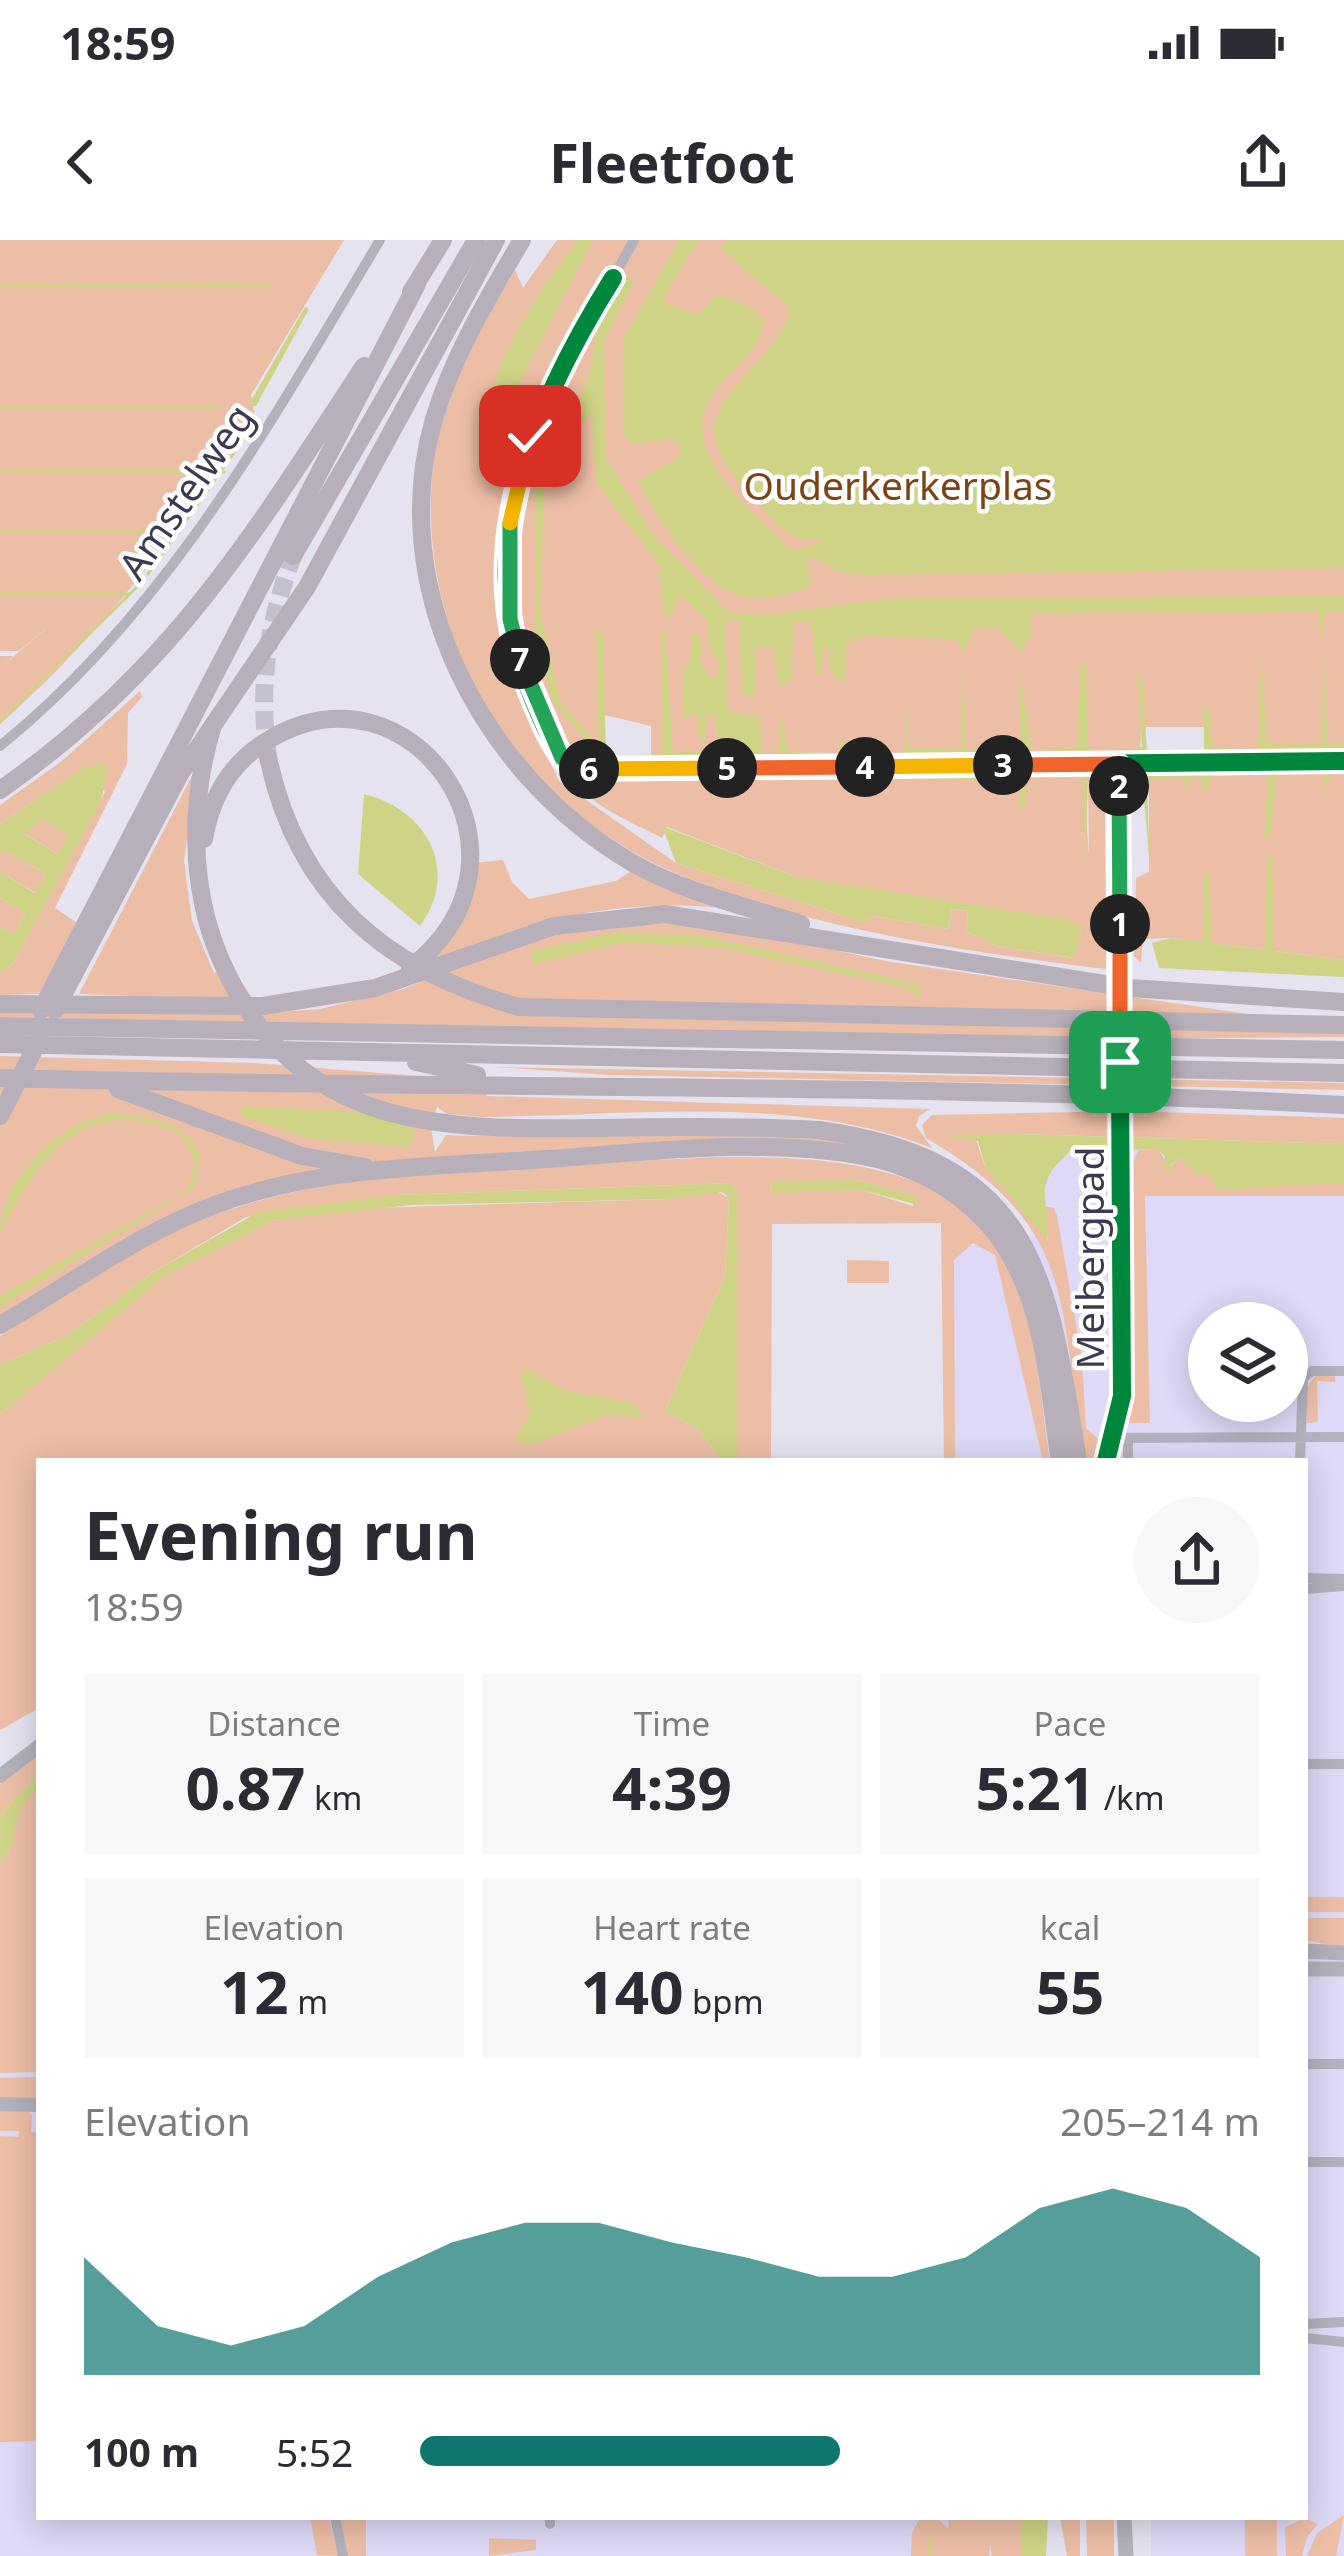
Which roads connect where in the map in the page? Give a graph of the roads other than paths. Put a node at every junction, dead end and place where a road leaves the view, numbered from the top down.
1 (380, 240) edge
2 (443, 240) edge
3 (476, 240) edge
4 (496, 240) edge
5 (522, 240) edge
6 (634, 240) edge
7 (613, 278) dead end
8 (417, 284) junction
9 (293, 556) tunnel mouth
10 (213, 725) junction
11 (0, 746) edge
12 (268, 757) tunnel mouth
13 (1344, 761) edge
14 (1157, 764) dead end
15 (0, 790) edge
16 (201, 884) junction
17 (857, 943) junction
18 (74, 961) junction
19 (375, 988) junction
20 (1344, 1002) edge
21 (0, 1004) edge
22 (1344, 1025) edge
23 (0, 1026) edge
24 (0, 1045) edge
25 (1344, 1050) edge
26 (378, 1054) junction
27 (1344, 1073) edge
28 (0, 1078) edge
29 (79, 1080) junction
30 (529, 1082) junction
31 (0, 1089) edge
32 (1344, 1105) edge
33 (0, 1115) edge
34 (396, 1169) junction
35 (0, 1324) edge
36 (1344, 1370) edge
37 (1300, 1437) junction
38 (1344, 1437) edge
39 (1109, 1438) dead end
40 (1128, 1438) junction
41 (1060, 1458) edge
42 (1078, 1458) edge
43 (1128, 1458) edge
44 (1300, 1458) edge
45 (1308, 1578) edge
46 (1344, 1582) edge
47 (1308, 1588) edge
48 (36, 1748) edge
49 (1308, 1764) edge
50 (1344, 1764) edge
51 (0, 1777) edge
52 (1308, 1951) edge
53 (1344, 1953) edge
54 (1308, 1969) edge
55 (1344, 1969) edge
56 (1308, 2064) edge
57 (1344, 2064) edge
58 (0, 2104) edge
59 (36, 2105) edge
60 (1308, 2162) edge
61 (1344, 2162) edge
62 (1344, 2322) edge
63 (1308, 2324) edge
64 (1308, 2338) edge
65 (1344, 2342) edge
66 (336, 2520) edge
67 (1120, 2520) edge
68 (1120, 2520) edge
69 (344, 2556) edge
70 (1116, 2556) edge
71 (1126, 2556) edge

1 - 11 street, Amstelweg
2 - 8 highway
3 - 9 highway
4 - 10 highway
5 - 17 highway
6 - 7 street
8 - 15 highway
8 - 18 highway
10 - 16 highway
10 - 18 highway
12 - 22 highway
13 - 14 street
16 - 19 highway
16 - 42 highway
17 - 19 highway
17 - 20 highway
18 - 31 highway
18 - 33 highway
19 - 21 highway
23 - 25 highway
24 - 26 highway
26 - 27 highway
26 - 30 highway
28 - 29 highway
29 - 30 highway
29 - 34 highway
30 - 32 highway
34 - 35 highway
34 - 41 highway
36 - 37 street
37 - 38 street
37 - 40 street
37 - 44 street
39 - 40 street
40 - 43 street
45 - 46 street
46 - 47 street
48 - 51 street
49 - 50 street
52 - 53 main road
54 - 55 main road
56 - 57 street
58 - 59 street
60 - 61 street
62 - 63 street
64 - 65 street
66 - 69 street
67 - 70 main road
68 - 71 main road

